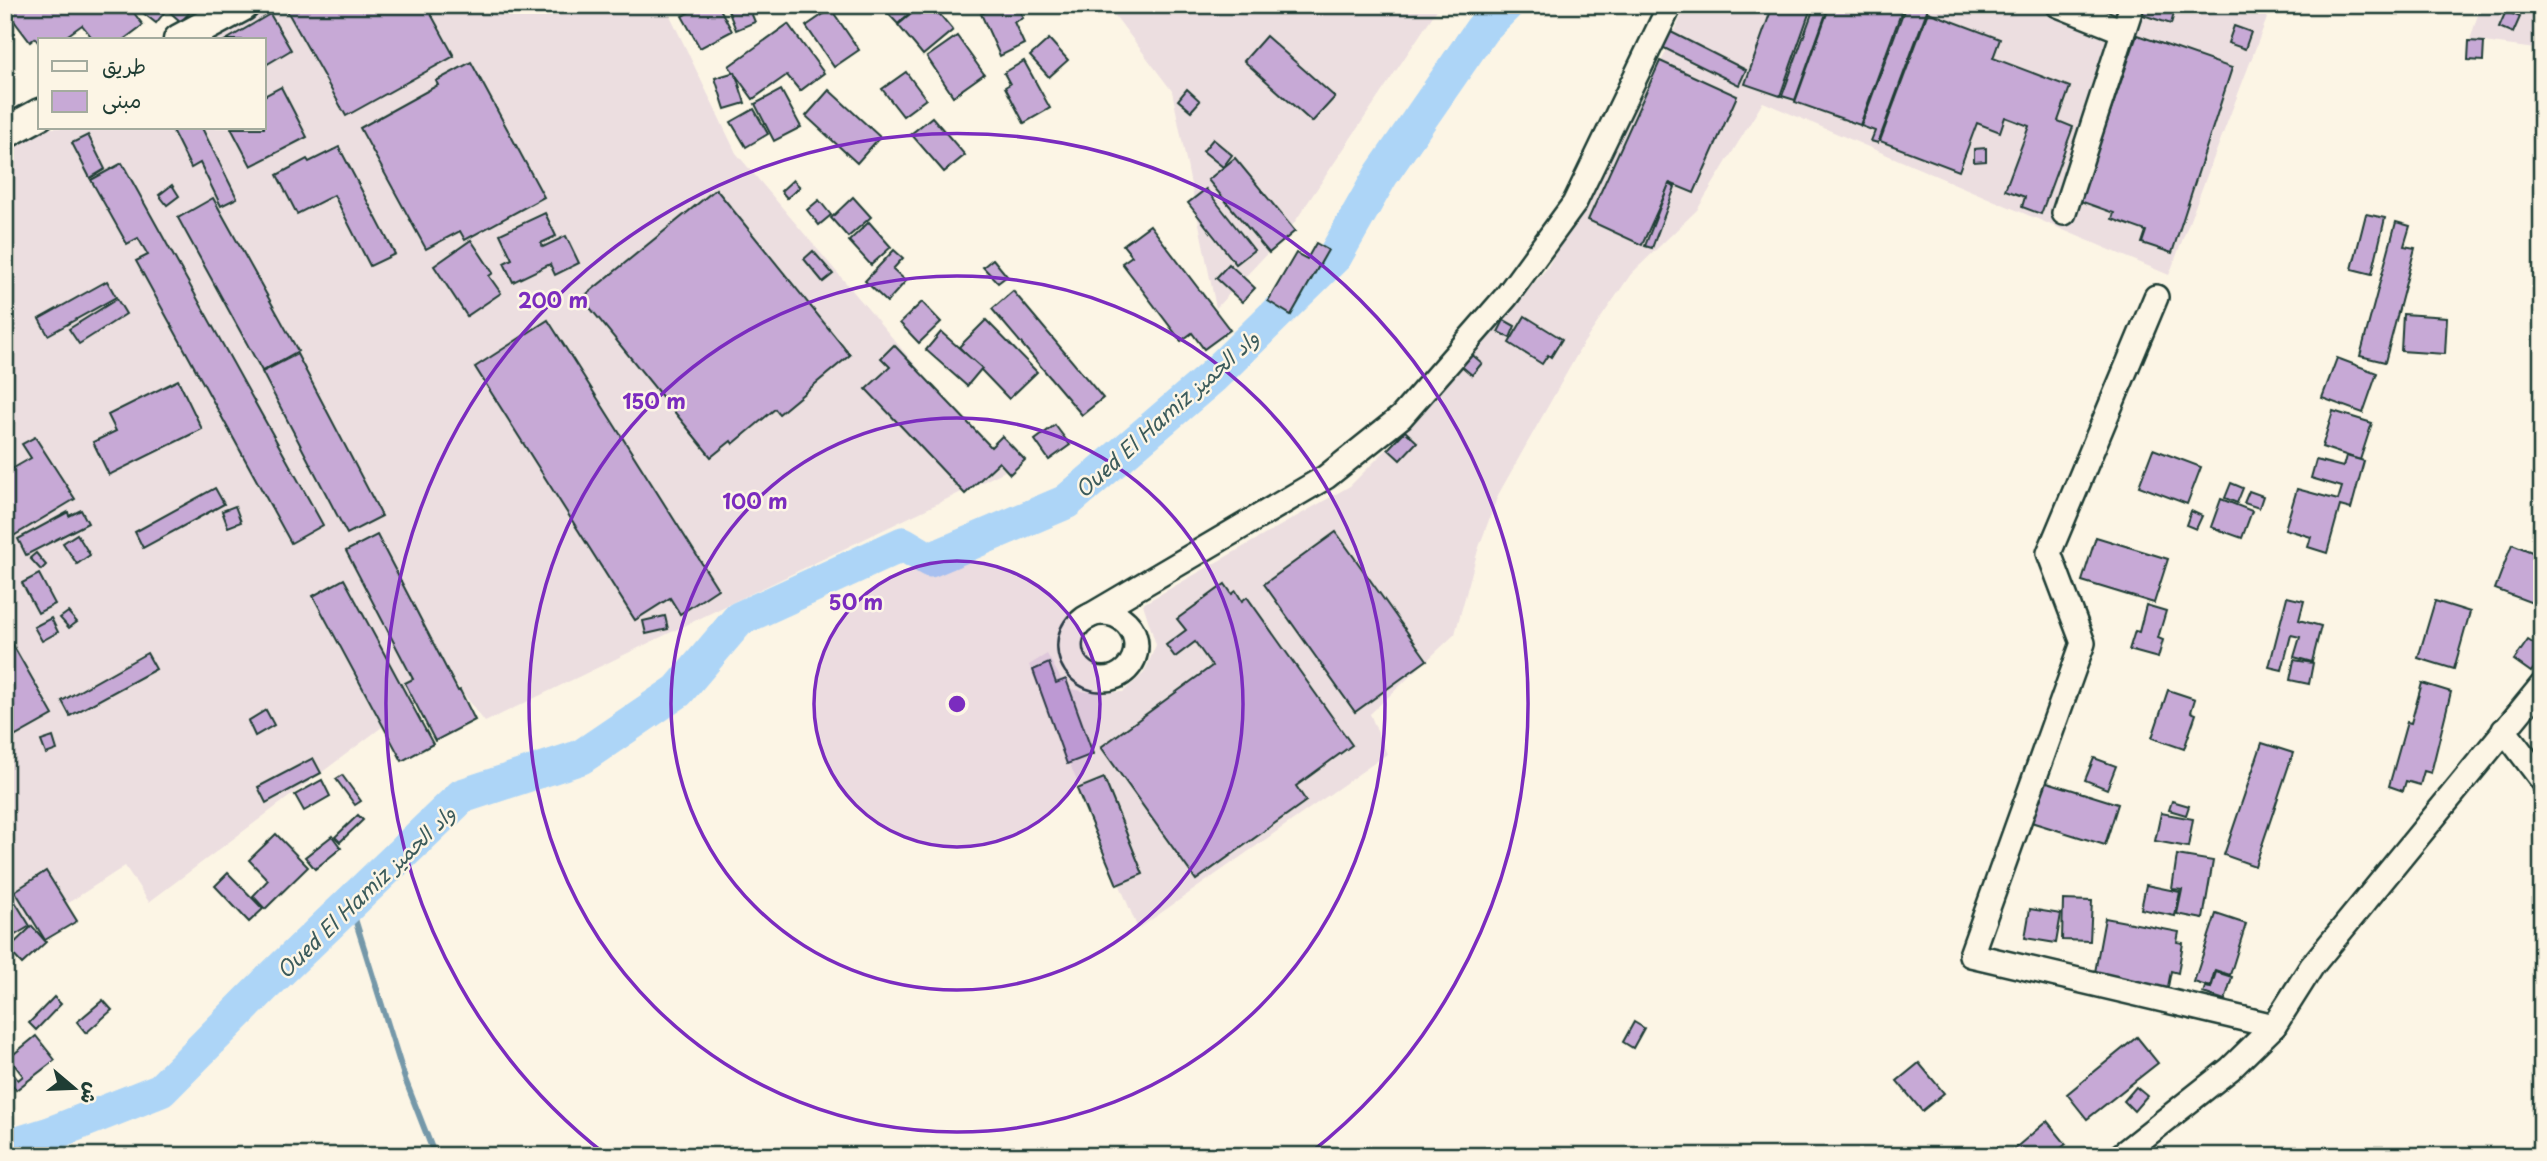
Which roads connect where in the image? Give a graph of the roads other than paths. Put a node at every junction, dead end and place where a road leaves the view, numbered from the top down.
1 (244, 5) edge
2 (1670, 5) edge
3 (2058, 5) edge
4 (2132, 5) edge
5 (2123, 31) junction
6 (183, 38) edge
7 (38, 115) edge
8 (5, 133) edge
9 (2064, 213) dead end
10 (2156, 297) dead end
11 (1088, 617) dead end
12 (2542, 685) edge
13 (2504, 730) junction
14 (2542, 780) edge
15 (2274, 1026) junction
16 (2120, 1156) edge

1 - 6 main road
2 - 11 street
3 - 5 street
4 - 5 street
5 - 9 street
7 - 8 main road
10 - 15 street
12 - 13 street
13 - 14 street
13 - 15 street
15 - 16 street

